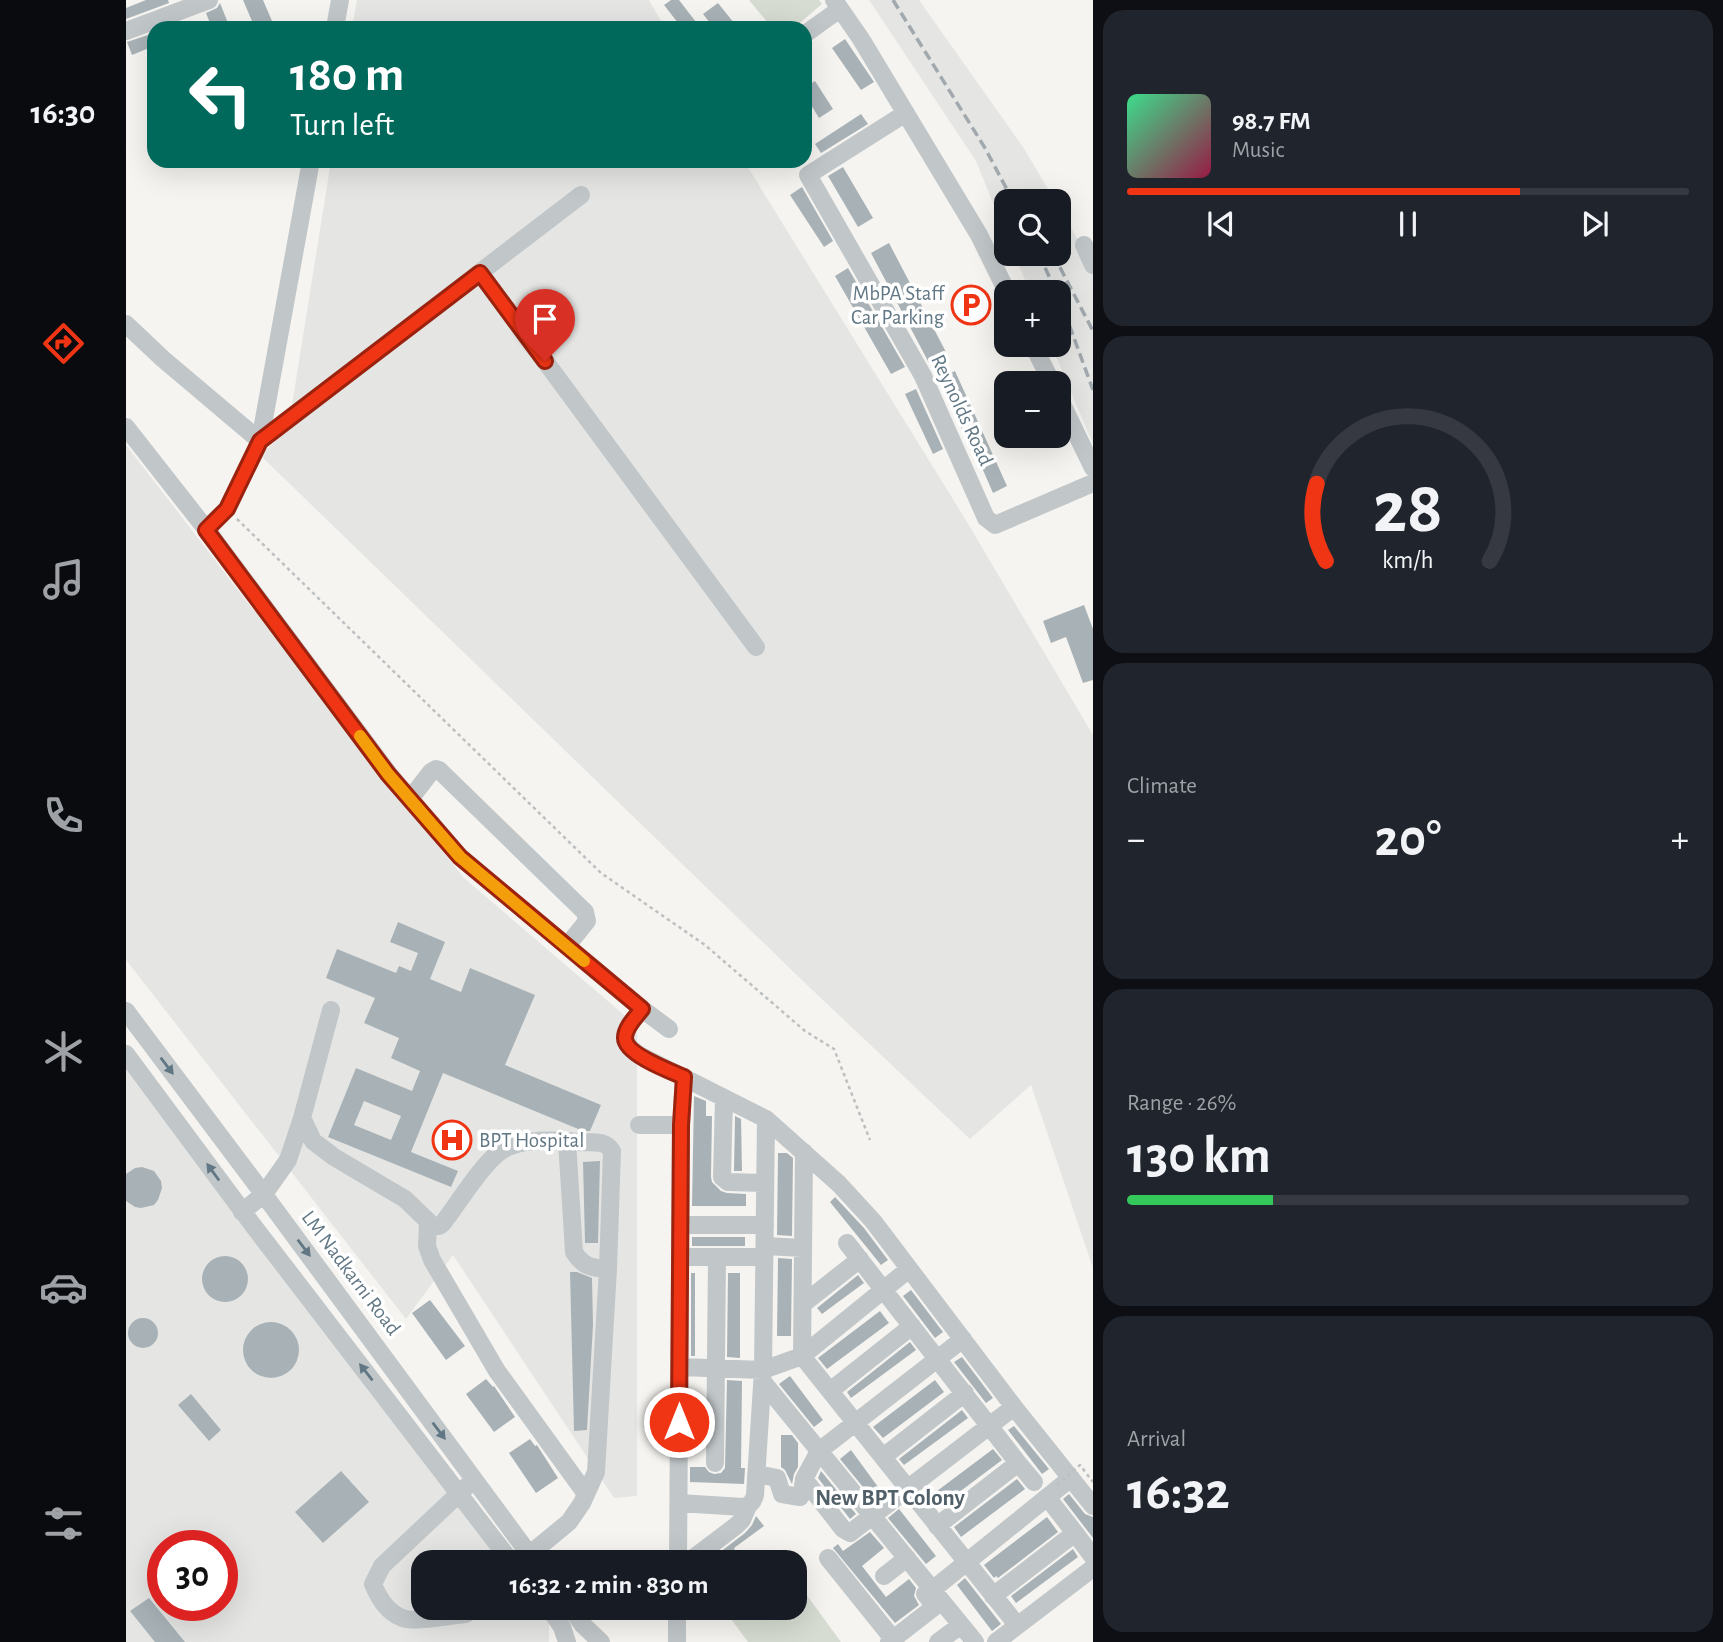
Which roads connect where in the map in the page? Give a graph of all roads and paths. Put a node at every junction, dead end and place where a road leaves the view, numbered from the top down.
1 (209, 0) edge
2 (340, 0) edge
3 (188, 4) edge
4 (837, 4) edge
5 (149, 21) edge
6 (336, 21) edge
7 (147, 22) edge
8 (812, 27) edge
9 (126, 31) edge
10 (906, 113) junction
11 (310, 168) edge
12 (581, 195) dead end
13 (1084, 245) dead end
14 (1093, 265) edge
15 (480, 273) junction
16 (1001, 280) edge
17 (126, 324) edge
18 (1071, 423) edge
19 (126, 427) edge
20 (260, 441) junction
21 (1093, 468) edge
22 (1093, 483) edge
23 (227, 509) junction
24 (206, 530) junction
25 (756, 647) dead end
26 (410, 799) junction
27 (567, 946) junction
28 (642, 1009) junction
29 (331, 1010) dead end
30 (126, 1012) edge
31 (669, 1029) dead end
32 (126, 1054) edge
33 (684, 1077) junction
34 (723, 1098) junction
35 (302, 1118) junction
36 (766, 1119) junction
37 (639, 1125) dead end
38 (681, 1125) junction
39 (870, 1140) dead end
40 (567, 1141) junction
41 (804, 1152) junction
42 (765, 1183) junction
43 (264, 1194) junction
44 (242, 1212) junction
45 (428, 1221) junction
46 (681, 1224) junction
47 (765, 1225) junction
48 (847, 1242) dead end
49 (803, 1248) junction
50 (765, 1251) junction
51 (717, 1257) junction
52 (680, 1258) junction
53 (860, 1259) junction
54 (608, 1269) junction
55 (909, 1269) junction
56 (884, 1290) junction
57 (803, 1304) junction
58 (912, 1326) junction
59 (963, 1339) junction
60 (802, 1356) junction
61 (937, 1359) junction
62 (680, 1367) junction
63 (716, 1368) junction
64 (763, 1376) junction
65 (830, 1391) junction
66 (965, 1394) junction
67 (1014, 1407) junction
68 (855, 1422) junction
69 (990, 1426) junction
70 (819, 1451) junction
71 (883, 1457) junction
72 (715, 1463) dead end
73 (1018, 1463) junction
74 (757, 1474) junction
75 (804, 1479) junction
76 (476, 1480) junction
77 (1034, 1482) dead end
78 (1093, 1482) edge
79 (1058, 1487) junction
80 (908, 1489) junction
81 (459, 1492) junction
82 (586, 1494) junction
83 (679, 1503) junction
84 (748, 1506) junction
85 (1093, 1506) edge
86 (873, 1517) junction
87 (937, 1526) junction
88 (1074, 1533) junction
89 (502, 1550) edge
90 (522, 1550) edge
91 (539, 1550) edge
92 (678, 1550) edge
93 (704, 1550) edge
94 (1093, 1557) edge
95 (828, 1558) dead end
96 (904, 1560) junction
97 (966, 1563) junction
98 (1093, 1569) edge
99 (884, 1576) dead end
100 (926, 1592) junction
101 (993, 1596) junction
102 (411, 1620) edge
103 (557, 1620) edge
104 (677, 1620) edge
105 (961, 1625) junction
106 (1017, 1625) junction
107 (574, 1636) edge
108 (891, 1640) edge
109 (601, 1642) edge
110 (677, 1642) edge
111 (938, 1642) edge
112 (975, 1642) edge
113 (996, 1642) edge

1 - 3 street
2 - 6 street
3 - 5 street
4 - 8 street
4 - 10 street
7 - 9 street
10 - 16 street
10 - 22 street, Reynolds Road
11 - 20 street
12 - 15 street
13 - 14 street
15 - 20 street
15 - 25 street
17 - 20 street
18 - 21 street
19 - 24 street
20 - 23 street
23 - 24 street
23 - 39 path
24 - 26 street
26 - 27 street
26 - 27 street
27 - 28 street
28 - 31 street
28 - 33 street
29 - 35 street
30 -> 43 street, LM Nadkarni Road
44 -> 32 street
33 - 34 street
33 - 38 street
34 - 36 street
34 - 42 street
35 - 43 street
35 - 45 street
36 - 41 street
36 - 42 street
37 - 38 street
38 - 46 street
40 - 45 street
40 - 54 street
40 - 54 street
41 - 49 street
41 - 55 street
42 - 47 street
43 - 44 street
43 -> 76 street, LM Nadkarni Road
81 -> 44 street
45 - 82 street
46 - 47 street
46 - 52 street
47 - 50 street
48 - 53 street
49 - 50 street
49 - 57 street
50 - 51 street
50 - 64 street
51 - 52 street
51 - 63 street
52 - 62 street
53 - 56 street
53 - 57 street
54 - 82 street
55 - 56 street
55 - 59 street
56 - 58 street
56 - 60 street
57 - 60 street
58 - 61 street
58 - 65 street
59 - 61 street
59 - 67 street
60 - 64 street
60 - 65 street
61 - 66 street
61 - 68 street
62 - 63 street
62 - 83 street
63 - 64 street
63 - 72 street
64 - 70 street
64 - 74 street
65 - 68 street
66 - 69 street
66 - 71 street
67 - 69 street
67 - 79 street
68 - 70 street
68 - 71 street
69 - 73 street
69 - 80 street
70 - 75 street
70 - 86 street
71 - 80 street
73 - 77 street
73 - 87 street
74 - 75 street
74 - 84 street
75 - 86 street
76 - 81 street
76 - 90 street, LM Nadkarni Road
78 - 79 path, bridge
79 - 85 street
79 - 88 street
79 - 97 street
80 - 86 street
80 - 87 street
81 - 89 street
81 - 102 street
82 - 91 street
83 - 84 street
83 - 92 street
84 - 93 street
86 - 96 street
87 - 97 street
88 - 94 street
88 - 101 street
95 - 108 street
96 - 99 street
96 - 100 street
97 - 100 street
97 - 101 street
98 - 106 street
100 - 105 street
100 - 108 street
101 - 106 street
103 - 107 street
104 - 110 street
105 - 111 street
105 - 112 street
106 - 113 street
107 - 109 street

